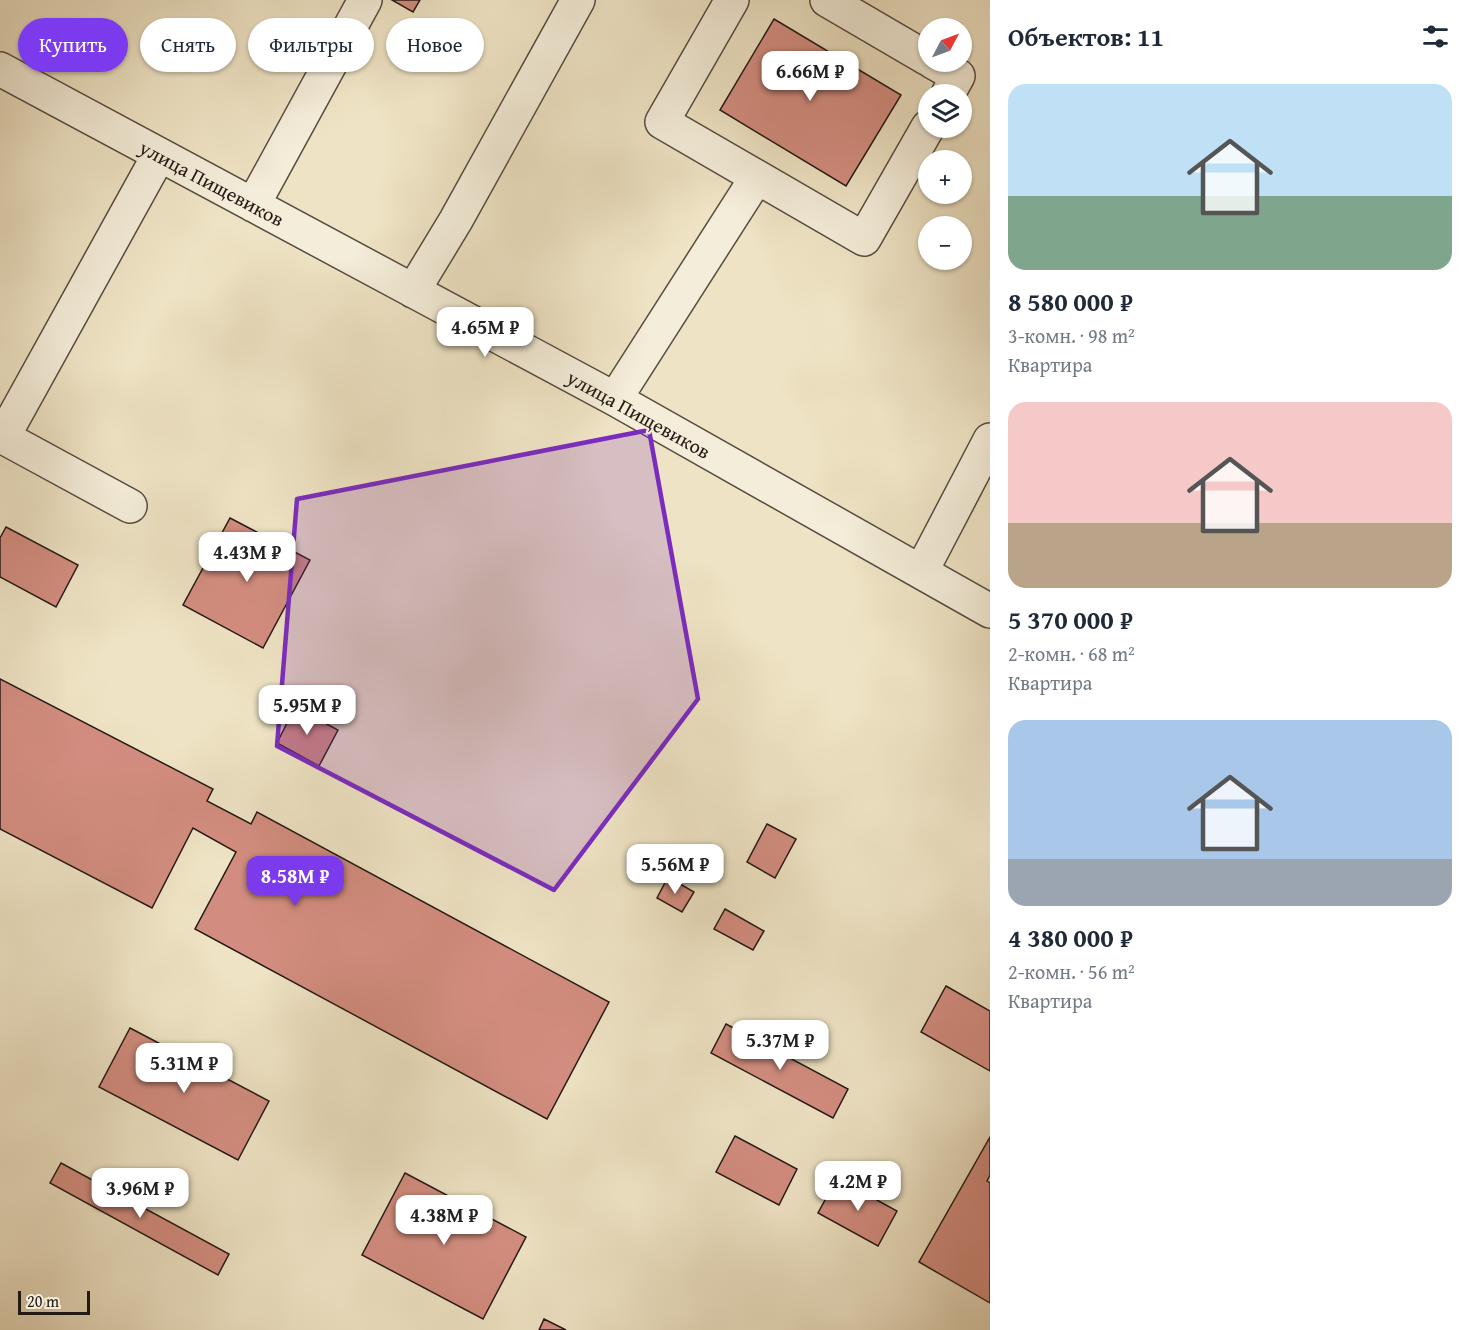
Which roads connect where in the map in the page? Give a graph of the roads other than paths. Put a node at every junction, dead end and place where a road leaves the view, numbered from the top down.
1 (365, 0) edge
2 (578, 0) edge
3 (732, 0) edge
4 (827, 0) edge
5 (918, 53) edge
6 (0, 69) edge
7 (951, 72) edge
8 (954, 84) edge
9 (922, 138) edge
10 (159, 155) junction
11 (757, 177) junction
12 (253, 205) junction
13 (413, 291) junction
14 (615, 399) junction
15 (990, 440) edge
16 (130, 506) dead end
17 (921, 572) junction
18 (990, 611) edge

1 - 12 street
2 - 13 street
3 - 11 street
4 - 5 street
6 - 10 street, улица Пищевиков
7 - 8 street
9 - 11 street
10 - 12 street, улица Пищевиков
10 - 16 street
11 - 14 street
12 - 13 street, улица Пищевиков
13 - 14 street, улица Пищевиков
14 - 17 street, улица Пищевиков
15 - 17 street
17 - 18 street, улица Пищевиков

